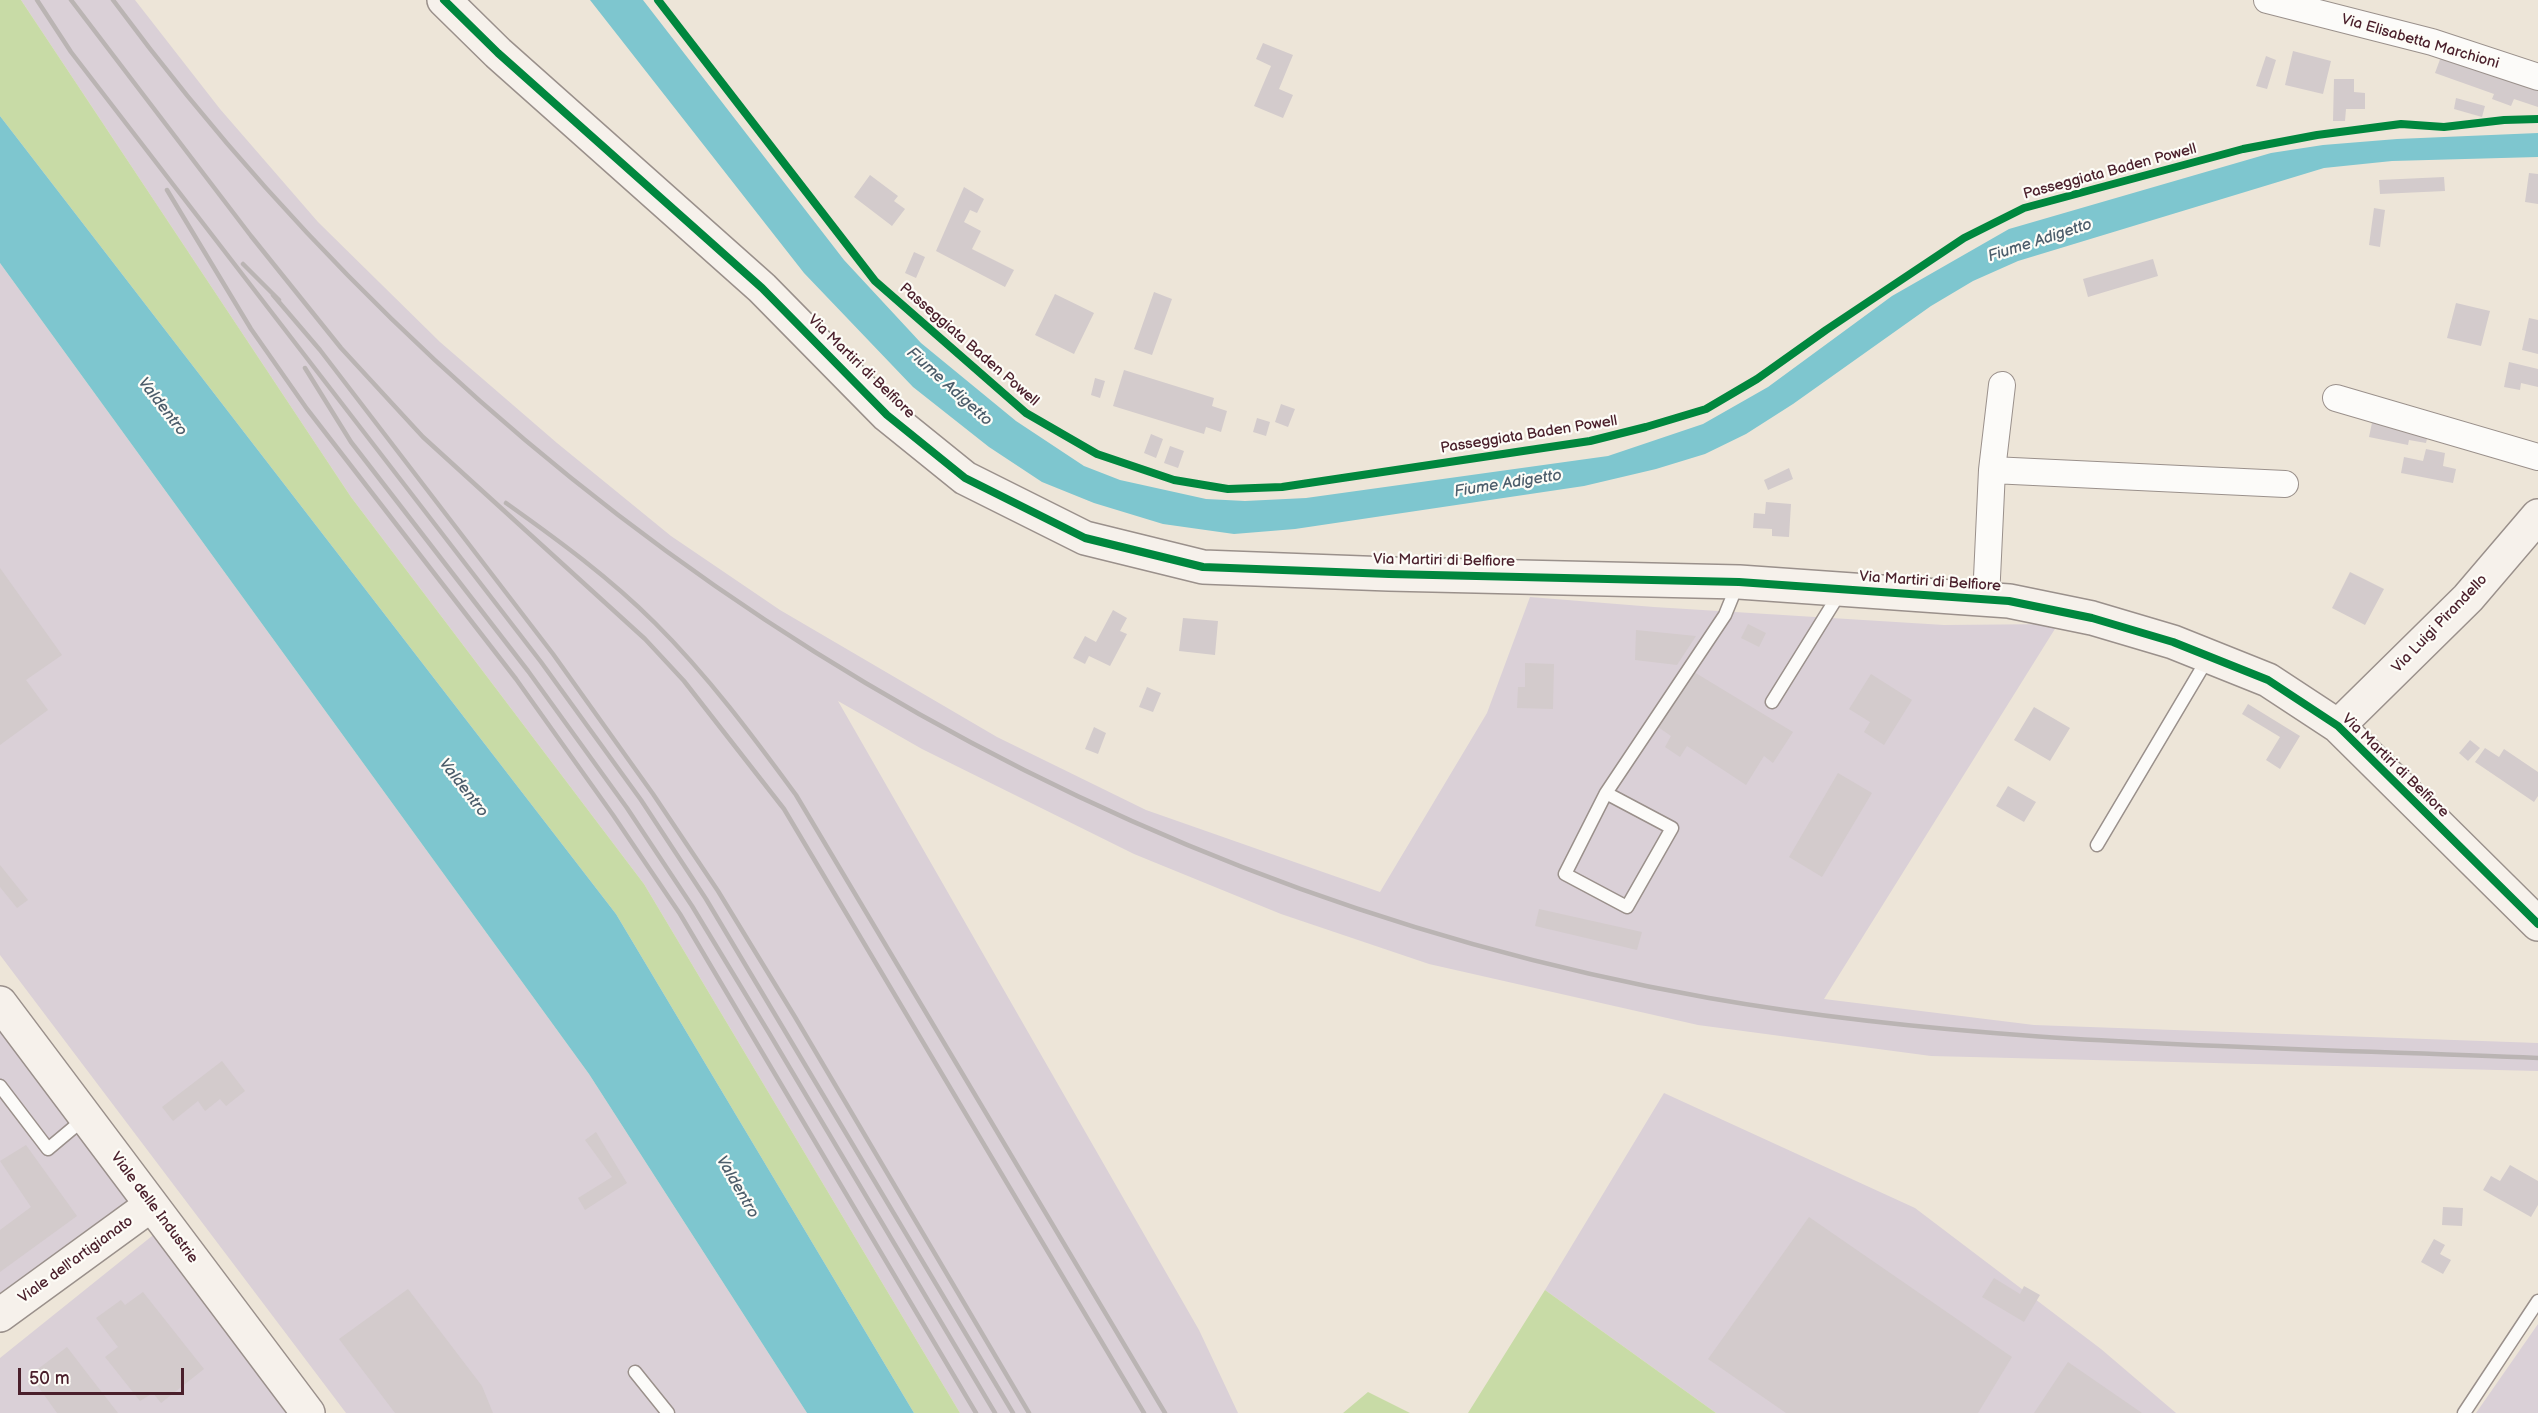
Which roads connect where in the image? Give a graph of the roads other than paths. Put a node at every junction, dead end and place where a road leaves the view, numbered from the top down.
1 (444, 0) edge
2 (2267, 0) edge
3 (2538, 77) edge
4 (2002, 385) dead end
5 (2336, 398) dead end
6 (2538, 457) edge
7 (1992, 470) junction
8 (2285, 484) dead end
9 (2538, 516) edge
10 (1738, 582) junction
11 (1842, 590) junction
12 (1986, 599) junction
13 (2210, 656) junction
14 (1772, 702) dead end
15 (2337, 726) junction
16 (1606, 793) junction
17 (2097, 845) dead end
18 (2538, 924) edge
19 (0, 1003) edge
20 (0, 1086) edge
21 (86, 1118) junction
22 (151, 1205) junction
23 (2538, 1301) edge
24 (0, 1315) edge
25 (635, 1371) dead end
26 (308, 1413) edge
27 (668, 1413) edge
28 (2464, 1413) edge

1 - 10 street, Via Martiri di Belfiore
2 - 3 street, Via Elisabetta Marchioni
4 - 7 street
5 - 6 street
7 - 8 street
7 - 12 street
9 - 15 street, Via Luigi Pirandello
10 - 11 street, Via Martiri di Belfiore
10 - 16 lane
11 - 12 street, Via Martiri di Belfiore
11 - 14 lane
12 - 13 street, Via Martiri di Belfiore
13 - 15 street, Via Martiri di Belfiore
13 - 17 lane
15 - 18 street, Via Martiri di Belfiore
16 - 16 lane
19 - 21 street, Viale delle Industrie
20 - 21 lane
21 - 22 street, Viale delle Industrie
22 - 24 street, Viale dell'artigianato
22 - 26 street, Viale delle Industrie
23 - 28 lane
25 - 27 lane

